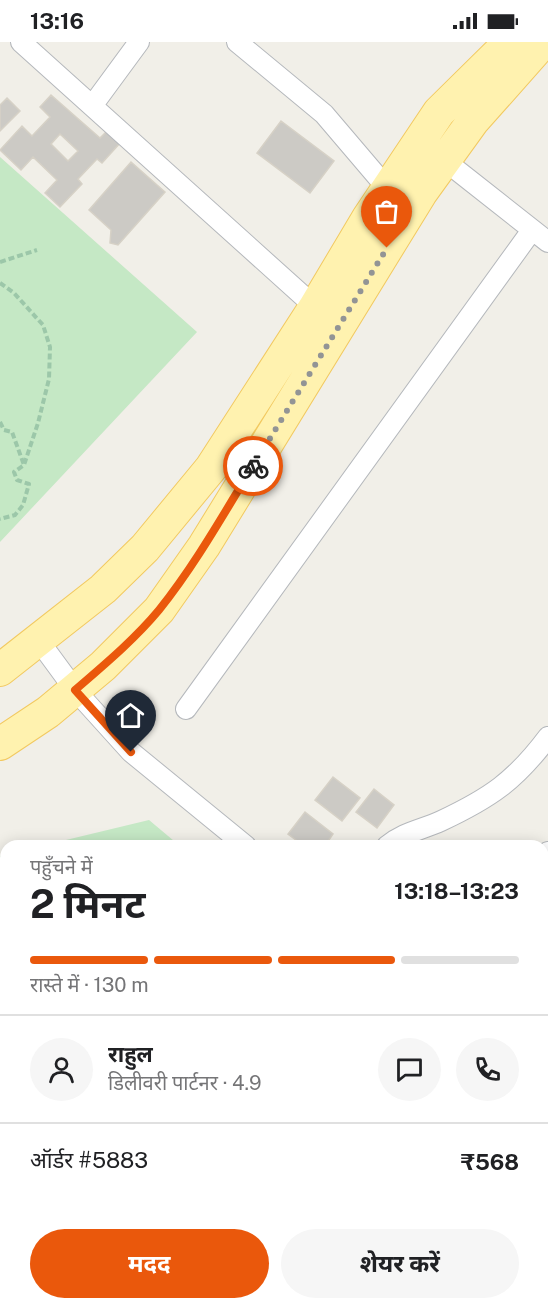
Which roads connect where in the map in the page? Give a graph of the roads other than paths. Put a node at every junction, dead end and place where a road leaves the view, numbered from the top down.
1 (21, 42) edge
2 (140, 42) edge
3 (237, 42) edge
4 (510, 42) edge
5 (543, 42) edge
6 (92, 106) junction
7 (444, 160) junction
8 (387, 188) junction
9 (540, 236) edge
10 (315, 307) junction
11 (338, 328) junction
12 (39, 641) junction
13 (0, 669) edge
14 (75, 690) junction
15 (186, 709) dead end
16 (548, 737) edge
17 (0, 744) edge
18 (239, 840) edge
19 (395, 840) edge

1 - 6 street
2 - 6 street
3 - 8 street
4 - 8 main road
5 - 7 main road
6 - 10 street
7 - 9 street
7 - 11 main road
8 - 10 main road
9 - 15 street
10 - 11 street
10 - 12 main road
11 - 14 main road
12 - 13 main road
12 - 14 street
14 - 17 main road
14 - 18 street
16 - 19 street

